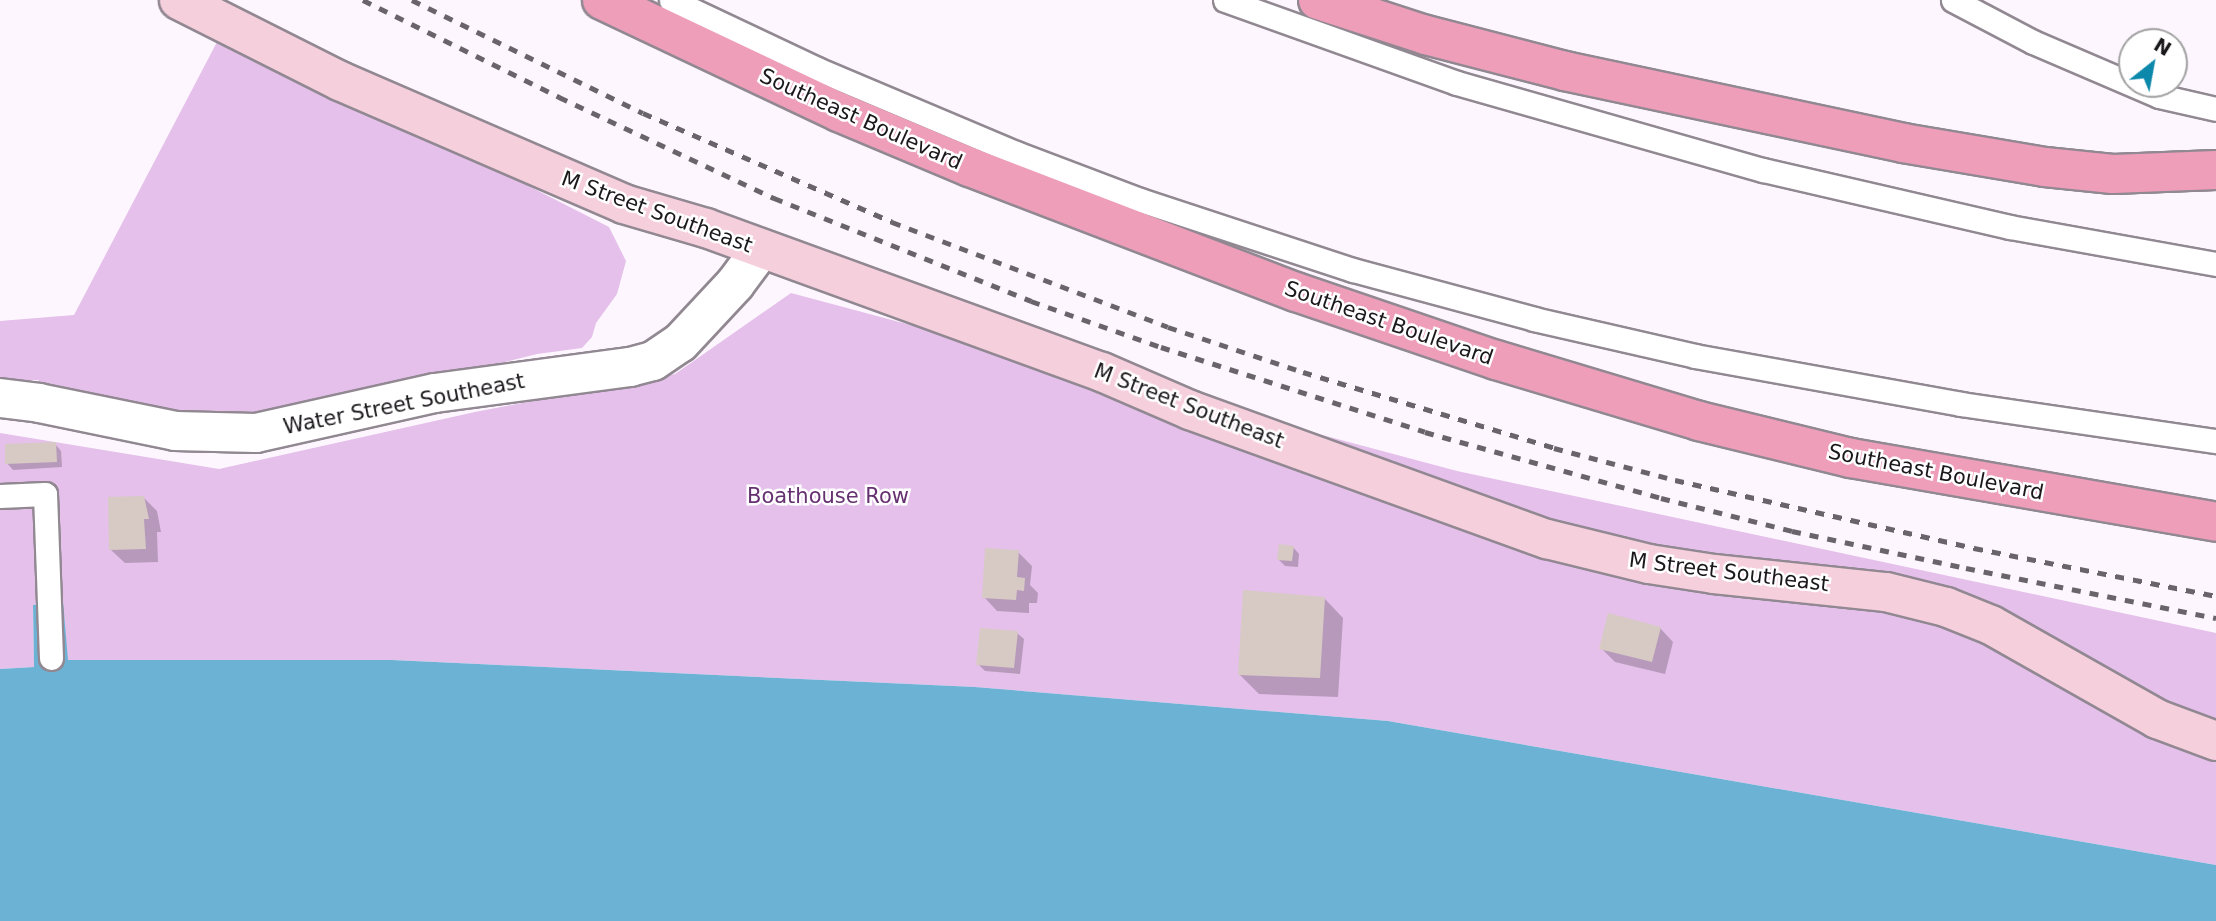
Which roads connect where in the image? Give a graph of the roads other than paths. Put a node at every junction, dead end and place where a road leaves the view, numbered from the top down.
1 (179, 0) edge
2 (602, 0) edge
3 (671, 0) edge
4 (1225, 0) edge
5 (1318, 0) edge
6 (1953, 0) edge
7 (2216, 109) edge
8 (2216, 170) edge
9 (761, 249) junction
10 (2216, 264) edge
11 (0, 398) edge
12 (2216, 441) edge
13 (0, 496) edge
14 (2216, 522) edge
15 (51, 658) dead end
16 (2216, 741) edge

1 - 9 street, M Street Southeast
2 - 14 main road, Southeast Boulevard
3 - 12 lane
4 - 10 lane
5 - 8 main road
6 - 7 lane
9 - 11 street, Water Street Southeast
9 - 16 street, M Street Southeast
13 - 15 lane

